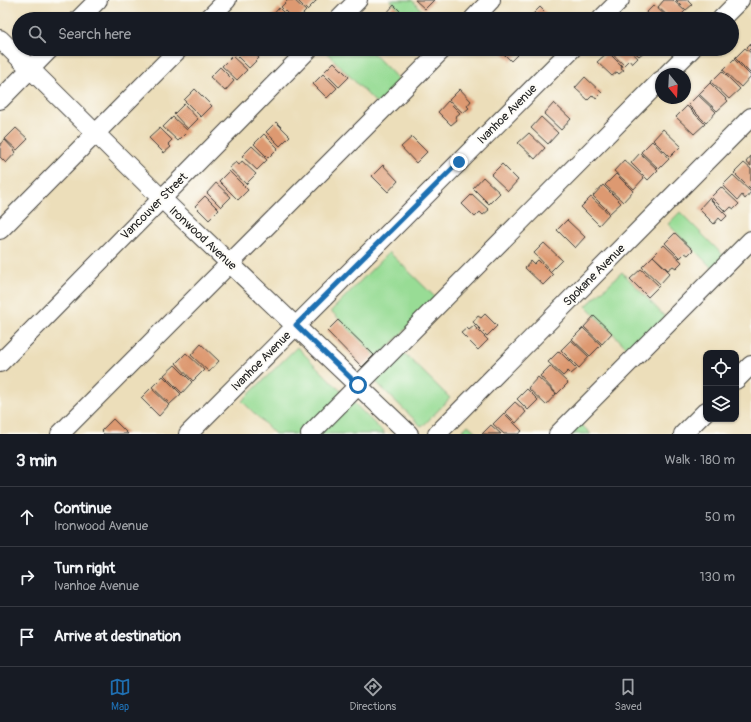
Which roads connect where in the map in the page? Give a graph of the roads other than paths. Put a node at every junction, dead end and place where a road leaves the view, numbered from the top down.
1 (98, 0) edge
2 (227, 0) edge
3 (358, 0) edge
4 (491, 0) edge
5 (620, 0) edge
6 (740, 0) edge
7 (86, 12) edge
8 (215, 12) edge
9 (346, 12) edge
10 (480, 12) edge
11 (608, 12) edge
12 (729, 12) edge
13 (0, 39) edge
14 (12, 51) edge
15 (17, 56) edge
16 (43, 56) edge
17 (172, 56) edge
18 (302, 56) edge
19 (436, 56) edge
20 (565, 56) edge
21 (685, 56) edge
22 (673, 68) edge
23 (30, 69) junction
24 (655, 86) edge
25 (0, 100) edge
26 (751, 117) edge
27 (96, 134) junction
28 (161, 198) junction
29 (0, 230) edge
30 (751, 240) edge
31 (231, 263) junction
32 (296, 325) junction
33 (0, 363) edge
34 (751, 365) edge
35 (739, 377) edge
36 (358, 385) junction
37 (703, 414) edge
38 (60, 434) edge
39 (188, 434) edge
40 (310, 434) edge
41 (409, 434) edge
42 (437, 434) edge
43 (558, 434) edge
44 (683, 434) edge

1 - 7 street
2 - 8 street
3 - 9 street
4 - 10 street
5 - 11 street
6 - 12 street
13 - 14 street, Ironwood Avenue
15 - 23 street, Ironwood Avenue
16 - 23 street
17 - 27 street
18 - 28 street, Vancouver Street
19 - 31 street
20 - 32 street, Ivanhoe Avenue
21 - 22 street
23 - 25 street
23 - 27 street, Ironwood Avenue
24 - 36 street
26 - 42 street, Spokane Avenue
27 - 28 street, Ironwood Avenue
27 - 29 street
28 - 31 street, Ironwood Avenue
28 - 33 street, Vancouver Street
30 - 43 street
31 - 32 street, Ironwood Avenue
31 - 38 street
32 - 36 street, Ironwood Avenue
32 - 39 street, Ivanhoe Avenue
34 - 35 street
36 - 40 street
36 - 41 street, Ironwood Avenue
37 - 44 street

